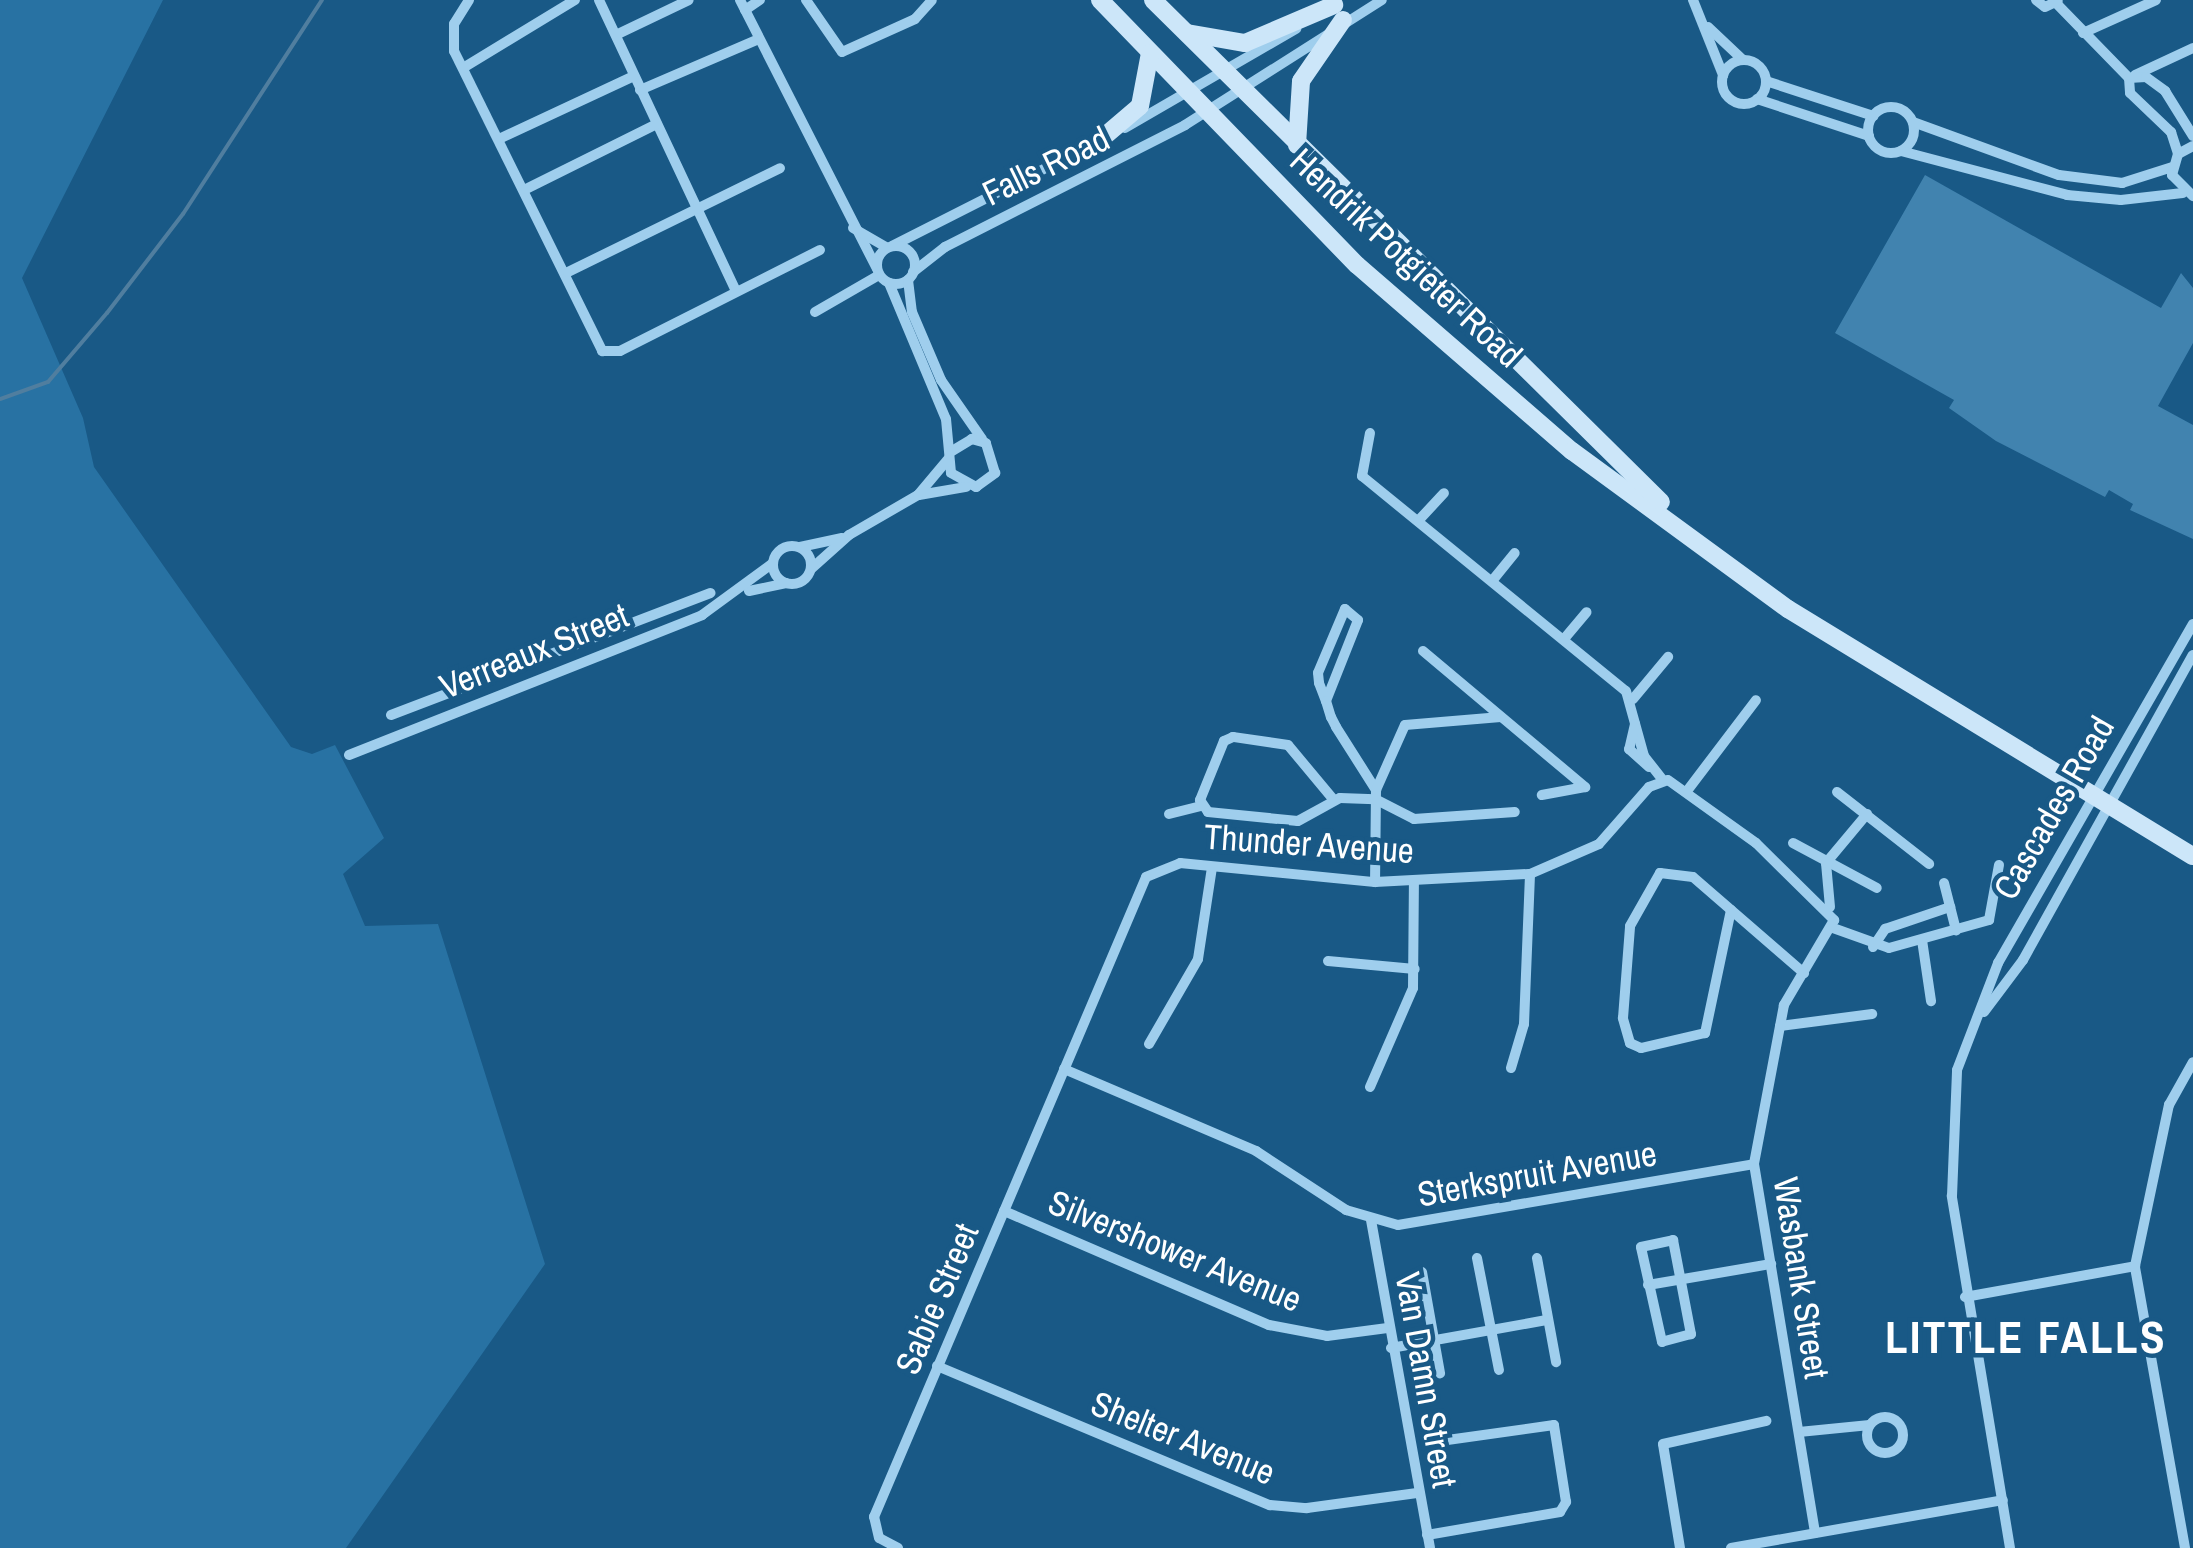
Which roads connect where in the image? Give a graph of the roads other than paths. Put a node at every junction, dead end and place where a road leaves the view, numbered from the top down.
1 (469, 0) edge
2 (575, 0) edge
3 (599, 0) edge
4 (689, 0) edge
5 (760, 0) edge
6 (806, 0) edge
7 (932, 0) edge
8 (1100, 0) edge
9 (1154, 0) edge
10 (1382, 0) edge
11 (1692, 0) edge
12 (2036, 0) edge
13 (2156, 0) edge
14 (2057, 1) edge
15 (742, 5) edge
16 (1340, 8) edge
17 (1704, 23) junction
18 (620, 32) junction
19 (1182, 32) junction
20 (2083, 32) junction
21 (759, 39) junction
22 (2193, 48) edge
23 (1150, 52) junction
24 (1743, 60) junction
25 (463, 68) junction
26 (1224, 74) junction
27 (1722, 75) junction
28 (634, 76) junction
29 (2129, 78) junction
30 (1766, 81) junction
31 (1240, 89) junction
32 (640, 90) junction
33 (1187, 93) junction
34 (1757, 99) junction
35 (1206, 112) junction
36 (1873, 116) junction
37 (1912, 122) junction
38 (657, 124) junction
39 (1868, 136) junction
40 (2193, 136) edge
41 (501, 138) junction
42 (1100, 140) junction
43 (1298, 145) junction
44 (2193, 146) edge
45 (1901, 151) junction
46 (2178, 154) junction
47 (2172, 167) junction
48 (780, 168) dead end
49 (526, 189) junction
50 (2188, 194) edge
51 (996, 196) junction
52 (697, 209) junction
53 (1006, 216) junction
54 (852, 228) junction
55 (890, 247) junction
56 (820, 250) dead end
57 (568, 272) junction
58 (882, 276) junction
59 (910, 276) junction
60 (736, 290) junction
61 (815, 312) dead end
62 (1370, 433) dead end
63 (986, 443) junction
64 (951, 454) junction
65 (968, 487) junction
66 (1444, 493) dead end
67 (918, 495) junction
68 (1418, 521) junction
69 (849, 535) junction
70 (1693, 535) junction
71 (799, 547) junction
72 (1515, 554) dead end
73 (774, 562) junction
74 (811, 569) junction
75 (1492, 581) junction
76 (786, 583) junction
77 (710, 593) dead end
78 (738, 595) junction
79 (1587, 612) dead end
80 (2193, 624) edge
81 (1564, 639) junction
82 (1423, 651) dead end
83 (2193, 655) edge
84 (1668, 657) dead end
85 (1633, 698) junction
86 (1756, 700) dead end
87 (1326, 701) junction
88 (391, 715) dead end
89 (1502, 717) junction
90 (349, 754) dead end
91 (1663, 780) junction
92 (1687, 792) junction
93 (1837, 792) dead end
94 (1375, 794) junction
95 (1542, 795) dead end
96 (1334, 799) junction
97 (2101, 802) junction
98 (1201, 806) junction
99 (1514, 812) dead end
100 (1169, 814) dead end
101 (1868, 814) junction
102 (1794, 843) dead end
103 (2193, 856) edge
104 (1826, 863) junction
105 (1929, 864) dead end
106 (1999, 865) dead end
107 (1212, 866) junction
108 (1530, 874) junction
109 (1414, 881) junction
110 (1375, 882) junction
111 (1944, 883) dead end
112 (1877, 888) dead end
113 (1950, 907) junction
114 (1731, 910) junction
115 (1830, 910) junction
116 (1833, 928) junction
117 (1956, 930) junction
118 (1922, 940) junction
119 (1874, 947) junction
120 (1328, 961) dead end
121 (1415, 969) junction
122 (1804, 973) junction
123 (1931, 1001) dead end
124 (1872, 1014) dead end
125 (1975, 1025) junction
126 (1780, 1026) junction
127 (1148, 1044) dead end
128 (2193, 1062) edge
129 (1511, 1068) dead end
130 (1064, 1069) junction
131 (1370, 1087) dead end
132 (1754, 1164) junction
133 (1004, 1210) junction
134 (1371, 1220) junction
135 (1478, 1258) dead end
136 (1536, 1258) dead end
137 (1771, 1264) junction
138 (2135, 1266) junction
139 (1422, 1272) dead end
140 (1681, 1280) junction
141 (1648, 1285) junction
142 (1965, 1297) junction
143 (1548, 1320) junction
144 (1386, 1328) junction
145 (1492, 1331) junction
146 (1433, 1340) junction
147 (1392, 1348) junction
148 (1556, 1362) dead end
149 (938, 1366) junction
150 (1499, 1370) dead end
151 (1440, 1373) dead end
152 (1766, 1421) dead end
153 (1870, 1425) dead end
154 (1799, 1432) junction
155 (1433, 1442) dead end
156 (1417, 1493) junction
157 (2003, 1500) junction
158 (1815, 1533) junction
159 (1427, 1535) junction
160 (894, 1547) edge
161 (1430, 1548) edge
162 (1680, 1548) edge
163 (1731, 1548) edge
164 (2010, 1548) edge
165 (2185, 1548) edge

1 - 25 street
2 - 25 street
3 - 18 street
4 - 18 street
5 - 15 street
6 - 7 street
8 - 23 main road, Hendrik Potgieter Road
9 - 19 main road, Hendrik Potgieter Road
10 - 16 street
11 - 17 street
12 - 14 street
13 - 20 street
14 - 20 street
15 - 21 street
16 - 19 main road
16 - 26 street, Falls Road
16 - 31 street, Falls Road
16 - 43 main road
17 - 24 street
17 - 27 street
18 - 28 street
19 - 26 main road, Hendrik Potgieter Road
20 - 29 street
21 - 32 street
21 - 54 street
22 - 29 street
23 - 33 main road, Hendrik Potgieter Road
23 - 42 main road
24 - 27 street
24 - 30 street
25 - 41 street
26 - 31 main road, Hendrik Potgieter Road
26 - 33 street, Falls Road
27 - 34 street
28 - 32 street
28 - 41 street
29 - 40 street
29 - 46 street
30 - 34 street
30 - 36 street
31 - 35 street, Falls Road
31 - 43 main road, Hendrik Potgieter Road
32 - 38 street
33 - 35 main road, Hendrik Potgieter Road
33 - 42 street, Falls Road
34 - 39 street
35 - 53 street, Falls Road
35 - 70 main road, Hendrik Potgieter Road
36 - 37 street
36 - 39 street
37 - 45 street
37 - 47 street
38 - 49 street
38 - 52 street
39 - 45 street
41 - 49 street
42 - 51 street, Falls Road
43 - 70 main road, Hendrik Potgieter Road
44 - 46 street
45 - 50 street
46 - 47 street
47 - 50 street
48 - 52 street
49 - 57 street
51 - 53 street
51 - 55 street, Falls Road
52 - 57 street
52 - 60 street
53 - 59 street, Falls Road
54 - 55 street
54 - 58 street
55 - 58 street
55 - 59 street
56 - 60 street
57 - 60 street
58 - 59 street
58 - 61 street
58 - 64 street
59 - 63 street
62 - 68 street
63 - 64 street
63 - 65 street
64 - 65 street
64 - 67 street
65 - 67 street
66 - 68 street
67 - 69 street
68 - 75 street
69 - 71 street
69 - 74 street
70 - 97 main road, Hendrik Potgieter Road
71 - 73 street
71 - 74 street
72 - 75 street
73 - 76 street
73 - 78 street, Verreaux Street
74 - 76 street
75 - 81 street
76 - 78 street, Verreaux Street
77 - 88 street
78 - 90 street, Verreaux Street
79 - 81 street
80 - 97 street, Cascades Road
81 - 85 street
82 - 89 street
83 - 97 street, Cascades Road
84 - 85 street
85 - 91 street
86 - 92 street
87 - 87 street
87 - 94 street
89 - 94 street
89 - 95 street
91 - 92 street
91 - 108 street, Thunder Avenue
92 - 115 street
93 - 101 street
94 - 96 street
94 - 99 street
94 - 110 street
96 - 98 street
96 - 98 street
97 - 103 main road, Hendrik Potgieter Road
97 - 125 street, Cascades Road
97 - 125 street, Cascades Road
98 - 100 street
101 - 104 street
101 - 105 street
102 - 104 street
104 - 112 street
104 - 115 street
106 - 117 street
107 - 110 street, Thunder Avenue
107 - 127 street
107 - 130 street, Thunder Avenue
108 - 109 street, Thunder Avenue
108 - 129 street
109 - 110 street, Thunder Avenue
109 - 121 street
111 - 113 street
113 - 117 street
113 - 119 street
114 - 114 street
114 - 122 street
115 - 116 street
116 - 119 street
116 - 122 street, Wasbank Street
117 - 118 street
118 - 119 street
118 - 123 street
120 - 121 street
121 - 131 street
122 - 126 street, Wasbank Street
124 - 126 street
125 - 142 street, Cascades Road
126 - 132 street, Wasbank Street
128 - 138 street
130 - 133 street, Sabie Street
130 - 134 street, Sterkspruit Avenue
132 - 134 street, Sterkspruit Avenue
132 - 137 street, Wasbank Street
133 - 144 street, Silvershower Avenue
133 - 149 street, Sabie Street
134 - 144 street, Van Damn Street
135 - 145 street
136 - 143 street
137 - 140 street
137 - 154 street, Wasbank Street
138 - 142 street
138 - 165 street
139 - 146 street
140 - 141 street
140 - 141 street
140 - 141 street
142 - 157 street, Cascades Road
143 - 145 street
143 - 148 street
144 - 147 street, Van Damn Street
145 - 146 street
145 - 150 street
146 - 147 street
146 - 151 street
147 - 156 street, Van Damn Street
149 - 156 street, Shelter Avenue
149 - 160 street, Sabie Street
152 - 162 street
153 - 154 street
154 - 158 street, Wasbank Street
155 - 159 street
156 - 159 street, Van Damn Street
157 - 158 street
157 - 164 street, Cascades Road
158 - 163 street
159 - 161 street, Van Damn Street

